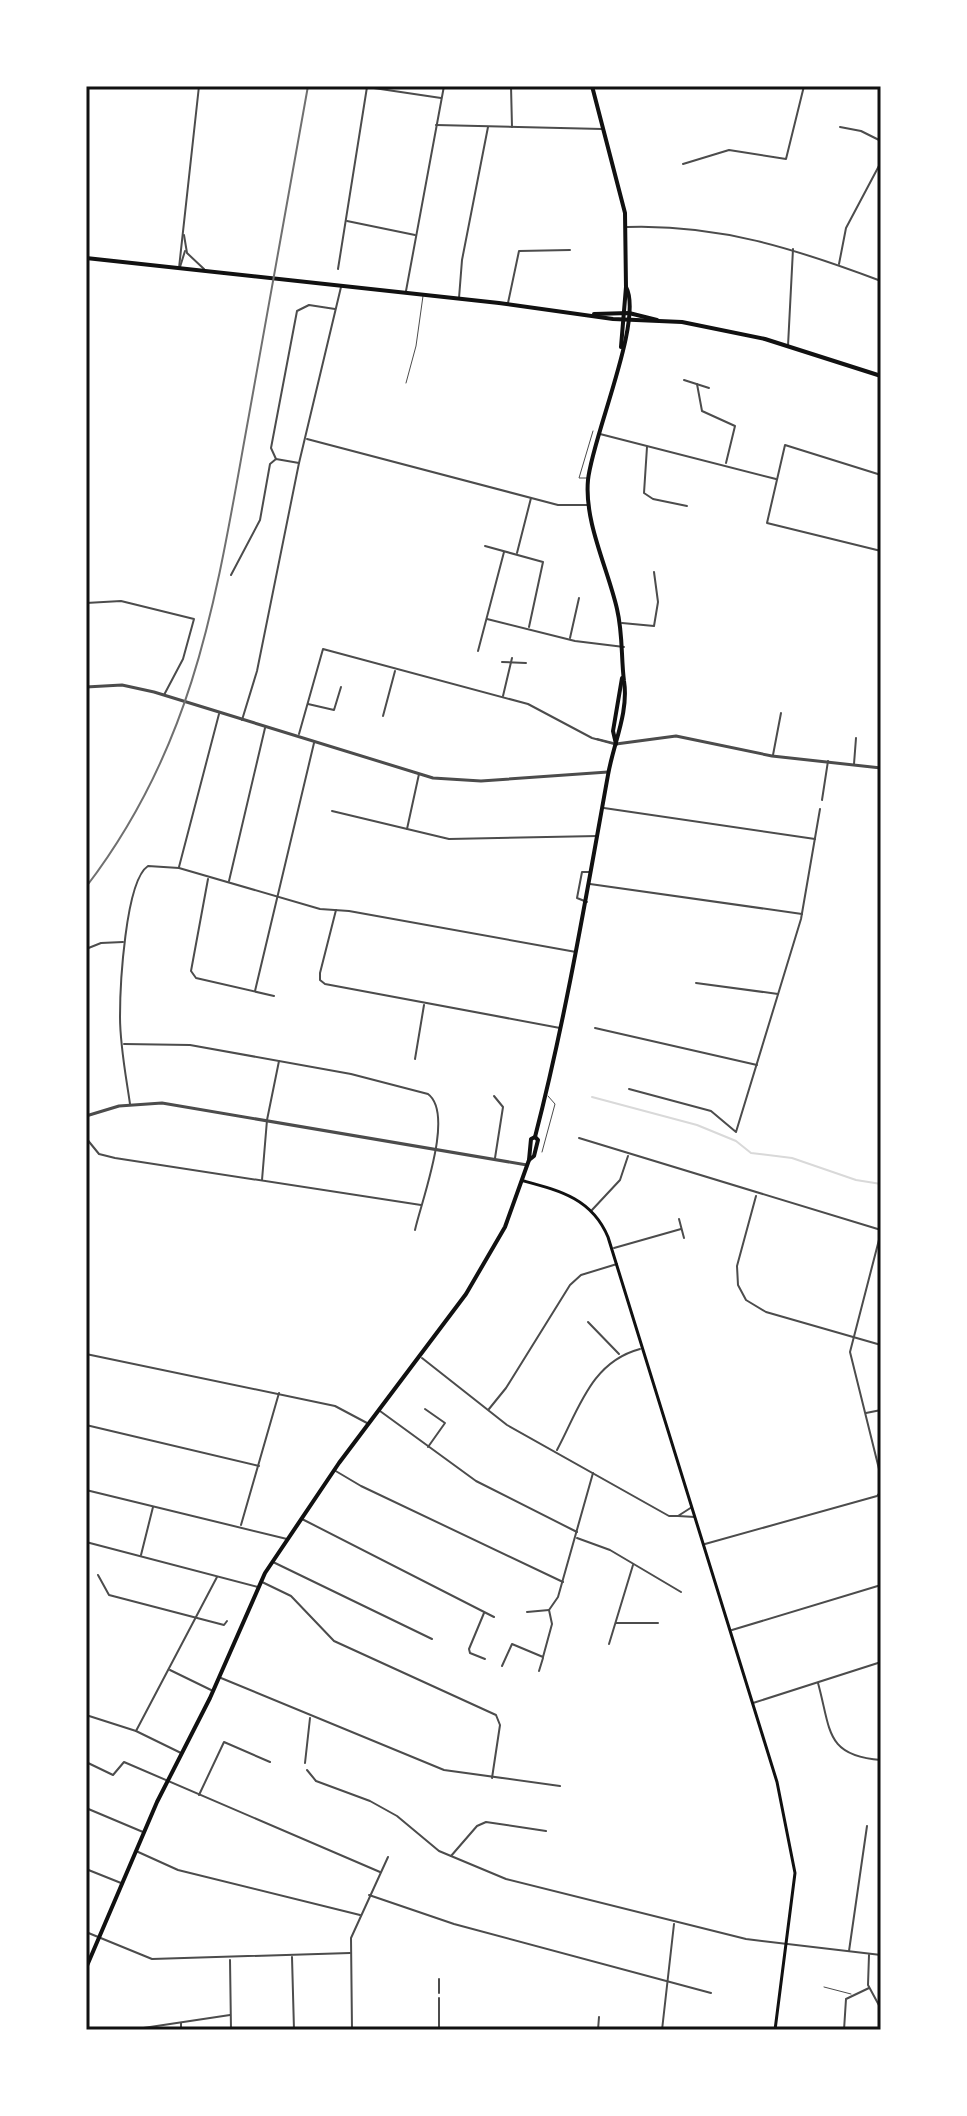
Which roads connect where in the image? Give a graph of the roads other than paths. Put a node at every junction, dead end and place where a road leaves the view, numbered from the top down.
1 (199, 86) edge
2 (444, 86) edge
3 (511, 86) edge
4 (592, 86) edge
5 (804, 86) edge
6 (441, 98) junction
7 (435, 125) junction
8 (488, 127) junction
9 (840, 127) dead end
10 (512, 128) junction
11 (605, 128) junction
12 (881, 141) edge
13 (881, 162) edge
14 (683, 164) dead end
15 (346, 220) junction
16 (626, 227) junction
17 (184, 234) junction
18 (415, 235) junction
19 (186, 248) junction
20 (794, 249) junction
21 (570, 250) dead end
22 (86, 258) edge
23 (839, 265) junction
24 (179, 268) junction
25 (338, 269) dead end
26 (211, 271) junction
27 (881, 281) edge
28 (341, 286) junction
29 (406, 292) junction
30 (423, 295) junction
31 (459, 299) junction
32 (508, 304) junction
33 (336, 309) junction
34 (625, 313) junction
35 (594, 314) junction
36 (625, 320) junction
37 (657, 320) junction
38 (788, 346) junction
39 (881, 376) edge
40 (684, 380) dead end
41 (406, 383) dead end
42 (697, 384) junction
43 (709, 388) dead end
44 (593, 431) dead end
45 (598, 434) junction
46 (306, 439) junction
47 (647, 446) junction
48 (276, 459) junction
49 (299, 463) junction
50 (725, 464) junction
51 (881, 475) edge
52 (588, 478) junction
53 (776, 479) junction
54 (531, 498) junction
55 (590, 505) junction
56 (687, 506) dead end
57 (485, 546) dead end
58 (504, 551) junction
59 (881, 551) edge
60 (517, 554) junction
61 (654, 572) dead end
62 (231, 575) dead end
63 (579, 598) dead end
64 (86, 603) edge
65 (487, 619) junction
66 (620, 623) junction
67 (529, 629) junction
68 (569, 639) junction
69 (624, 647) junction
70 (478, 651) dead end
71 (512, 658) dead end
72 (502, 662) dead end
73 (511, 663) junction
74 (526, 663) dead end
75 (395, 669) junction
76 (86, 687) edge
77 (341, 687) dead end
78 (164, 696) junction
79 (503, 698) junction
80 (308, 704) junction
81 (219, 713) junction
82 (781, 713) dead end
83 (383, 716) dead end
84 (242, 720) junction
85 (265, 727) junction
86 (298, 737) junction
87 (856, 738) dead end
88 (314, 742) junction
89 (616, 744) junction
90 (772, 756) junction
91 (828, 761) junction
92 (854, 764) junction
93 (881, 768) edge
94 (608, 772) junction
95 (419, 774) junction
96 (822, 800) joint
97 (603, 808) junction
98 (820, 809) joint
99 (332, 811) dead end
100 (407, 830) junction
101 (599, 836) junction
102 (815, 839) junction
103 (179, 868) junction
104 (592, 873) junction
105 (209, 878) junction
106 (228, 883) junction
107 (590, 884) junction
108 (277, 896) junction
109 (587, 902) junction
110 (336, 909) junction
111 (802, 914) junction
112 (126, 942) junction
113 (86, 949) edge
114 (577, 952) junction
115 (696, 983) dead end
116 (255, 991) junction
117 (778, 994) junction
118 (274, 996) dead end
119 (424, 1004) junction
120 (561, 1028) junction
121 (595, 1028) dead end
122 (123, 1044) junction
123 (415, 1059) dead end
124 (279, 1061) junction
125 (757, 1065) junction
126 (629, 1089) dead end
127 (546, 1092) junction
128 (494, 1096) dead end
129 (130, 1104) junction
130 (86, 1116) edge
131 (267, 1120) junction
132 (86, 1138) edge
133 (579, 1138) dead end
134 (437, 1150) junction
135 (542, 1152) dead end
136 (629, 1154) junction
137 (495, 1159) junction
138 (528, 1163) junction
139 (262, 1181) junction
140 (524, 1181) junction
141 (756, 1195) junction
142 (421, 1205) junction
143 (592, 1210) junction
144 (679, 1219) dead end
145 (681, 1229) junction
146 (415, 1230) dead end
147 (881, 1231) edge
148 (684, 1238) dead end
149 (612, 1248) junction
150 (617, 1264) junction
151 (588, 1322) dead end
152 (853, 1337) junction
153 (881, 1345) edge
154 (643, 1348) junction
155 (86, 1354) edge
156 (620, 1355) junction
157 (421, 1357) junction
158 (279, 1393) junction
159 (425, 1409) dead end
160 (379, 1410) junction
161 (488, 1410) junction
162 (881, 1411) edge
163 (865, 1414) junction
164 (368, 1423) junction
165 (86, 1425) edge
166 (428, 1447) junction
167 (556, 1451) junction
168 (259, 1466) junction
169 (334, 1469) junction
170 (593, 1472) junction
171 (881, 1475) edge
172 (86, 1490) edge
173 (881, 1491) edge
174 (154, 1506) junction
175 (693, 1507) junction
176 (678, 1516) junction
177 (696, 1517) junction
178 (301, 1518) junction
179 (241, 1526) junction
180 (577, 1532) junction
181 (575, 1538) junction
182 (287, 1539) junction
183 (86, 1542) edge
184 (704, 1544) junction
185 (141, 1556) junction
186 (272, 1562) junction
187 (633, 1565) junction
188 (98, 1575) dead end
189 (217, 1577) junction
190 (563, 1582) junction
191 (259, 1584) junction
192 (881, 1585) edge
193 (681, 1592) dead end
194 (549, 1610) junction
195 (485, 1612) junction
196 (527, 1612) dead end
197 (196, 1617) junction
198 (494, 1617) dead end
199 (227, 1621) dead end
200 (614, 1623) junction
201 (658, 1623) dead end
202 (731, 1631) junction
203 (432, 1639) dead end
204 (609, 1644) dead end
205 (543, 1657) junction
206 (485, 1659) dead end
207 (881, 1662) edge
208 (502, 1666) dead end
209 (169, 1669) junction
210 (539, 1671) dead end
211 (219, 1677) junction
212 (818, 1682) junction
213 (213, 1691) junction
214 (752, 1703) junction
215 (86, 1715) edge
216 (310, 1717) junction
217 (136, 1731) junction
218 (181, 1753) junction
219 (881, 1760) edge
220 (86, 1762) edge
221 (270, 1762) dead end
222 (305, 1763) dead end
223 (307, 1770) dead end
224 (492, 1778) junction
225 (167, 1782) junction
226 (560, 1786) dead end
227 (198, 1796) junction
228 (86, 1808) edge
229 (867, 1826) dead end
230 (546, 1831) dead end
231 (143, 1832) junction
232 (135, 1850) junction
233 (388, 1857) dead end
234 (450, 1857) junction
235 (86, 1869) edge
236 (380, 1872) junction
237 (121, 1883) junction
238 (369, 1895) junction
239 (360, 1915) junction
240 (675, 1923) junction
241 (86, 1932) edge
242 (99, 1937) junction
243 (785, 1944) junction
244 (849, 1952) junction
245 (350, 1953) junction
246 (869, 1954) junction
247 (881, 1955) edge
248 (292, 1956) junction
249 (230, 1958) junction
250 (86, 1968) edge
251 (439, 1979) dead end
252 (668, 1981) junction
253 (824, 1987) dead end
254 (869, 1988) junction
255 (711, 1993) dead end
256 (851, 1994) junction
257 (881, 2009) edge
258 (230, 2015) junction
259 (599, 2017) dead end
260 (181, 2021) junction
261 (132, 2030) edge
262 (181, 2030) edge
263 (231, 2030) edge
264 (294, 2030) edge
265 (352, 2030) edge
266 (439, 2030) edge
267 (598, 2030) edge
268 (662, 2030) edge
269 (775, 2030) edge
270 (844, 2030) edge

1 - 17 street
2 - 6 street
3 - 10 street
4 - 11 main road
5 - 14 street
6 - 7 street
6 - 15 street
7 - 8 street
7 - 18 street
8 - 10 street
8 - 31 street
9 - 12 street
10 - 11 street
11 - 16 main road
13 - 23 street
15 - 18 street
15 - 25 street
16 - 20 street
16 - 34 main road
17 - 19 street
17 - 24 street
18 - 29 street
19 - 24 street
19 - 26 street
20 - 23 street
20 - 38 street
21 - 32 street
22 - 24 main road
23 - 27 street
24 - 26 main road
26 - 28 main road
28 - 29 main road
28 - 33 street
29 - 30 main road
30 - 31 main road
30 - 41 lane
31 - 32 main road
32 - 35 main road
33 - 46 street
33 - 48 street
34 - 35 main road
34 - 36 main road
34 - 37 main road
35 - 36 main road
36 - 37 main road
36 - 45 main road
37 - 38 main road
38 - 39 main road
40 - 42 street
42 - 43 street
42 - 50 street
44 - 52 lane
45 - 47 street
45 - 52 main road
46 - 49 street
46 - 54 street
47 - 50 street
47 - 56 street
48 - 49 street
48 - 62 street
49 - 84 street
50 - 53 street
51 - 53 street
52 - 55 main road
53 - 59 street
54 - 55 street
54 - 60 street
55 - 66 main road
57 - 58 street
58 - 60 street
58 - 65 street
60 - 67 street
61 - 66 street
63 - 68 street
64 - 78 street
65 - 67 street
65 - 70 street
66 - 69 main road
67 - 68 street
68 - 69 street
69 - 89 main road
71 - 73 street
72 - 73 street
73 - 74 street
73 - 79 street
75 - 79 street
75 - 80 street
75 - 83 street
76 - 78 street
77 - 80 street
78 - 81 street
79 - 89 street
80 - 86 street
81 - 84 street
81 - 103 street
82 - 90 street
84 - 85 street
85 - 86 street
85 - 106 street
86 - 88 street
87 - 92 street
88 - 95 street
88 - 108 street
89 - 90 street
89 - 94 main road
90 - 91 street
91 - 92 street
91 - 96 street
92 - 93 street
94 - 95 street
94 - 97 main road
95 - 100 street
96 - 98 lane
97 - 101 main road
97 - 102 street
98 - 102 street
99 - 100 street
100 - 101 street
101 - 104 main road
102 - 111 street
103 - 105 street
103 - 112 street
104 - 107 main road
104 - 109 street
105 - 106 street
105 - 116 street
106 - 108 street
107 - 109 main road
107 - 111 street
108 - 110 street
108 - 116 street
109 - 114 main road
110 - 114 street
110 - 119 street
111 - 117 street
112 - 113 street
112 - 122 street
114 - 120 main road
115 - 117 street
116 - 118 street
117 - 125 street
119 - 120 street
119 - 123 street
120 - 127 main road
121 - 125 street
122 - 124 street
122 - 129 street
124 - 131 street
124 - 134 street
125 - 126 street
127 - 135 lane
127 - 138 main road
128 - 137 street
129 - 130 street
129 - 131 street
131 - 134 street
131 - 139 street
132 - 139 street
133 - 136 street
134 - 137 street
134 - 142 street
136 - 141 street
136 - 143 street
137 - 138 street
138 - 140 main road
139 - 142 street
140 - 143 main road
140 - 157 main road
141 - 147 street
141 - 152 street
142 - 146 street
143 - 149 main road
144 - 145 street
145 - 148 street
145 - 149 street
147 - 152 street
149 - 150 main road
150 - 154 main road
150 - 161 street
151 - 156 street
152 - 153 street
152 - 163 street
154 - 156 street
154 - 175 main road
155 - 158 street
156 - 167 street
157 - 160 main road
157 - 161 street
158 - 164 street
158 - 168 street
159 - 166 street
160 - 164 main road
160 - 166 street
161 - 167 street
162 - 163 street
163 - 171 street
164 - 169 main road
165 - 168 street
166 - 180 street
167 - 170 street
168 - 179 street
169 - 178 main road
169 - 190 street
170 - 176 street
170 - 180 street
172 - 174 street
173 - 184 street
174 - 179 street
174 - 185 street
175 - 176 street
175 - 177 main road
176 - 177 street
177 - 184 main road
178 - 182 main road
178 - 195 street
179 - 182 street
180 - 181 street
181 - 187 street
181 - 190 street
182 - 186 main road
183 - 185 street
184 - 202 main road
185 - 189 street
186 - 191 main road
186 - 203 street
187 - 193 street
187 - 200 street
188 - 197 street
189 - 191 street
189 - 197 street
190 - 194 street
191 - 211 main road
191 - 224 street
192 - 202 street
194 - 196 street
194 - 205 street
195 - 198 street
195 - 206 street
197 - 199 street
197 - 209 street
200 - 201 street
200 - 204 street
202 - 214 main road
205 - 208 street
205 - 210 street
207 - 212 street
209 - 213 street
209 - 217 street
211 - 213 main road
211 - 216 street
212 - 214 street
212 - 219 street
213 - 218 main road
214 - 243 main road
215 - 217 street
216 - 222 street
216 - 224 street
217 - 218 street
218 - 225 main road
220 - 225 street
221 - 227 street
223 - 234 street
224 - 226 street
225 - 227 street
225 - 231 main road
227 - 236 street
228 - 231 street
229 - 244 street
230 - 234 street
231 - 232 main road
232 - 237 main road
232 - 239 street
233 - 236 street
234 - 240 street
235 - 237 street
236 - 238 street
237 - 242 main road
238 - 239 street
238 - 252 street
239 - 245 street
240 - 243 street
240 - 252 street
241 - 242 street
242 - 249 street
242 - 250 main road
243 - 244 street
243 - 269 main road
244 - 246 street
245 - 248 street
245 - 265 street
246 - 247 street
246 - 254 street
248 - 249 street
248 - 264 street
249 - 258 street
251 - 266 street
252 - 255 street
252 - 268 street
253 - 256 lane
254 - 256 street
254 - 257 street
256 - 270 street
258 - 260 street
258 - 263 street
259 - 267 street
260 - 261 street
260 - 262 street

